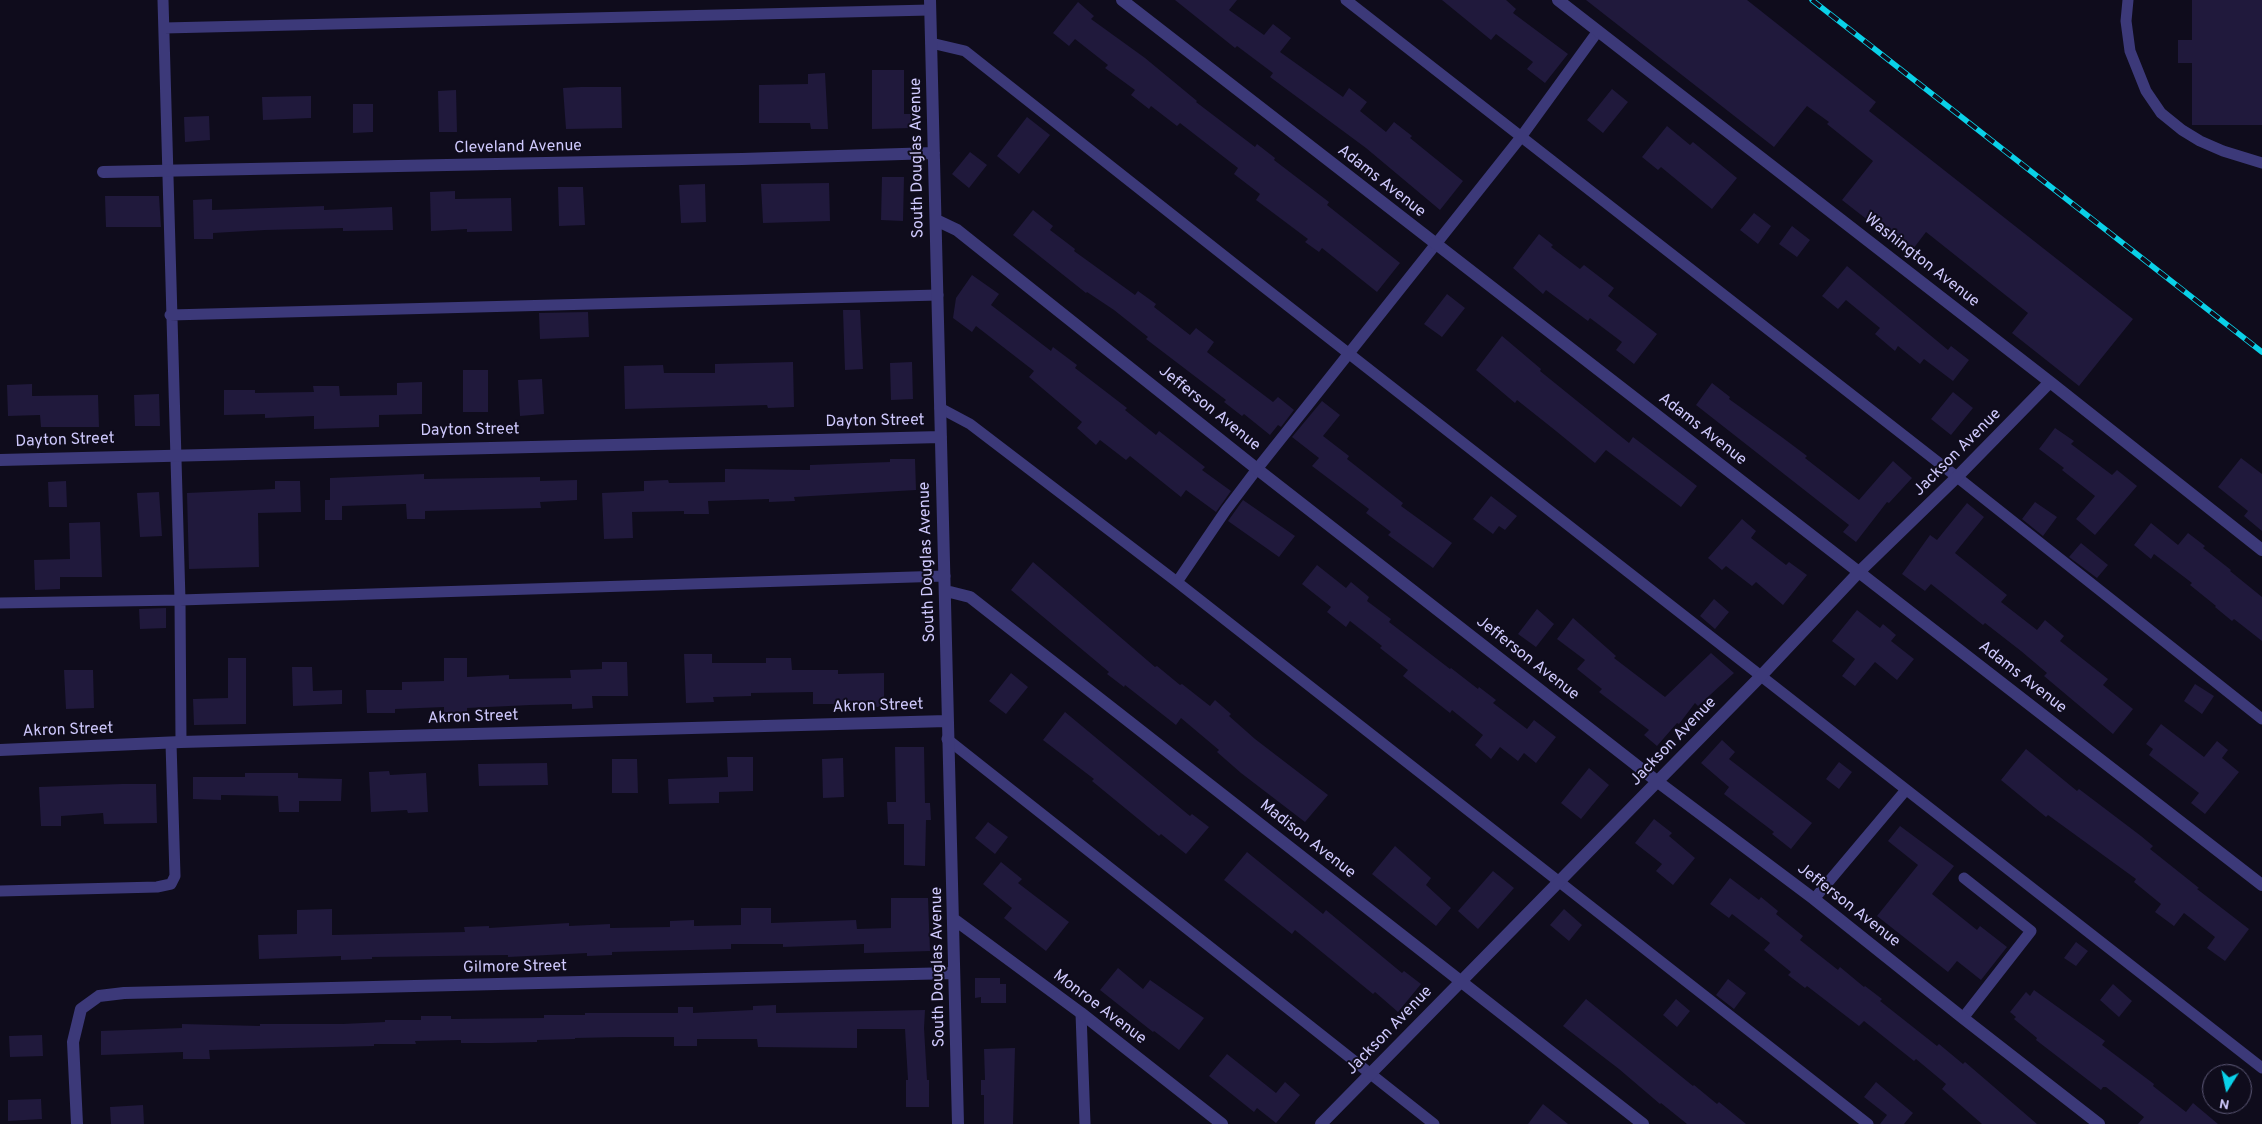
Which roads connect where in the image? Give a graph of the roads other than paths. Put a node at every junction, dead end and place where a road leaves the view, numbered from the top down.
1 (163, 0) edge
2 (1122, 0) edge
3 (1346, 0) edge
4 (1558, 0) edge
5 (2128, 0) edge
6 (930, 5) edge
7 (164, 28) junction
8 (1598, 31) junction
9 (931, 43) junction
10 (1521, 137) junction
11 (934, 153) junction
12 (2262, 163) edge
13 (103, 172) dead end
14 (169, 172) junction
15 (936, 220) junction
16 (1435, 244) junction
17 (938, 295) junction
18 (170, 315) junction
19 (1350, 354) junction
20 (2050, 382) junction
21 (940, 408) junction
22 (940, 437) junction
23 (175, 454) junction
24 (0, 460) edge
25 (1257, 469) junction
26 (1957, 477) junction
27 (2262, 550) edge
28 (1859, 572) junction
29 (945, 576) junction
30 (1177, 582) junction
31 (946, 591) junction
32 (180, 600) junction
33 (0, 603) edge
34 (1760, 677) junction
35 (2262, 719) edge
36 (947, 721) junction
37 (948, 739) junction
38 (176, 742) junction
39 (0, 750) edge
40 (1658, 782) junction
41 (1906, 791) junction
42 (1964, 878) dead end
43 (1559, 882) junction
44 (2262, 885) edge
45 (0, 890) edge
46 (1814, 899) junction
47 (955, 920) junction
48 (954, 973) junction
49 (1462, 981) junction
50 (1081, 1013) junction
51 (1963, 1018) junction
52 (2262, 1068) edge
53 (1372, 1074) junction
54 (77, 1124) edge
55 (958, 1124) edge
56 (1085, 1124) edge
57 (1222, 1124) edge
58 (1321, 1124) edge
59 (1434, 1124) edge
60 (1643, 1124) edge
61 (1868, 1124) edge
62 (2099, 1124) edge

1 - 7 lane
2 - 16 street, Adams Avenue
3 - 10 lane
4 - 8 street, Washington Avenue
5 - 12 lane
6 - 7 lane
6 - 9 street, South Douglas Avenue
7 - 14 lane
8 - 10 lane
8 - 20 street, Washington Avenue
9 - 11 street, South Douglas Avenue
9 - 19 lane
10 - 16 lane
10 - 26 lane
11 - 14 street, Cleveland Avenue
11 - 15 street, South Douglas Avenue
13 - 14 street, Cleveland Avenue
14 - 18 lane
15 - 17 street, South Douglas Avenue
15 - 25 street, Jefferson Avenue
16 - 19 lane
16 - 28 street, Adams Avenue
17 - 18 lane
17 - 21 street, South Douglas Avenue
18 - 23 lane
19 - 25 lane
19 - 34 lane
20 - 26 street, Jackson Avenue
20 - 27 street, Washington Avenue
21 - 22 street, South Douglas Avenue
21 - 30 lane
22 - 23 street, Dayton Street
22 - 29 street, South Douglas Avenue
23 - 24 street, Dayton Street
23 - 32 lane
25 - 30 lane
25 - 40 street, Jefferson Avenue
26 - 28 street, Jackson Avenue
26 - 35 lane
28 - 34 street, Jackson Avenue
28 - 44 street, Adams Avenue
29 - 31 street, South Douglas Avenue
29 - 32 lane
30 - 43 lane
31 - 36 street, South Douglas Avenue
31 - 49 street, Madison Avenue
32 - 33 lane
32 - 38 lane
34 - 40 street, Jackson Avenue
34 - 41 lane
36 - 37 street, South Douglas Avenue
36 - 38 street, Akron Street
37 - 47 street, South Douglas Avenue
37 - 53 lane
38 - 39 street, Akron Street
38 - 45 lane
40 - 43 street, Jackson Avenue
40 - 46 street, Jefferson Avenue
41 - 46 lane
41 - 52 lane
42 - 51 lane
43 - 49 street, Jackson Avenue
43 - 61 lane
46 - 51 street, Jefferson Avenue
47 - 48 street, South Douglas Avenue
47 - 50 street, Monroe Avenue
48 - 54 street, Gilmore Street
48 - 55 street, South Douglas Avenue
49 - 53 street, Jackson Avenue
49 - 60 street, Madison Avenue
50 - 56 lane
50 - 57 street, Monroe Avenue
51 - 62 street, Jefferson Avenue
53 - 58 street, Jackson Avenue
53 - 59 lane

